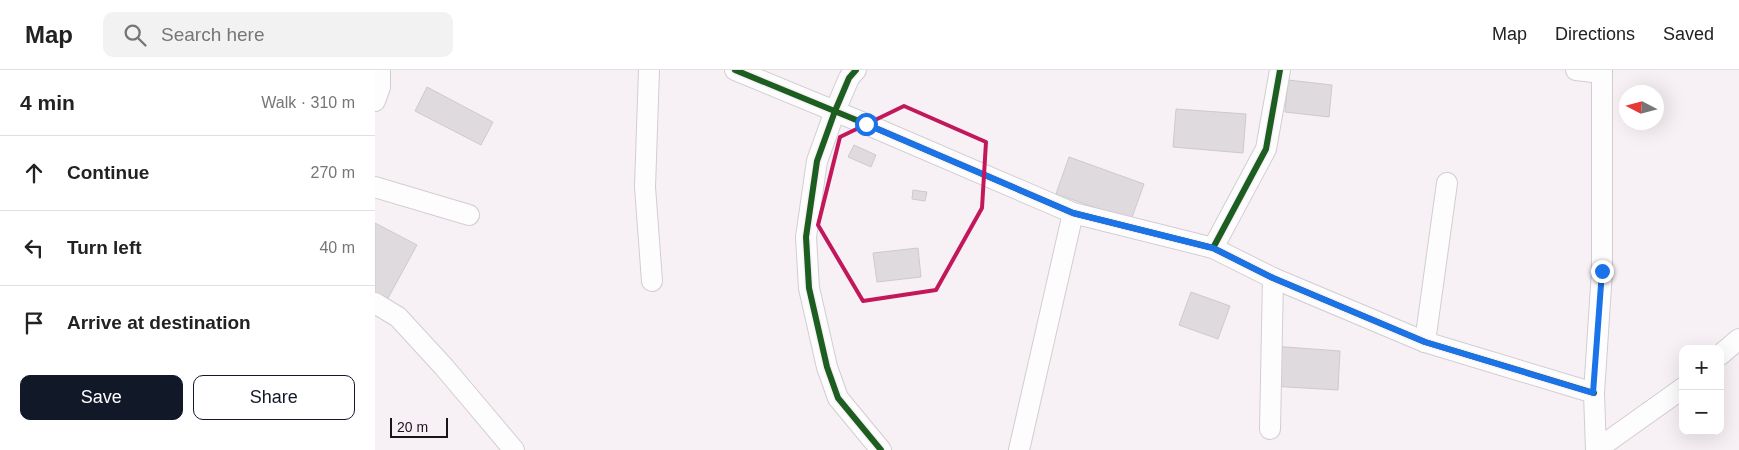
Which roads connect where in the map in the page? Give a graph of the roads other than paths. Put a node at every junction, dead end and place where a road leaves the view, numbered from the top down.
1 (380, 70) edge
2 (649, 70) edge
3 (735, 70) edge
4 (856, 70) edge
5 (1280, 70) edge
6 (1576, 70) edge
7 (1602, 72) edge
8 (375, 101) edge
9 (835, 111) junction
10 (1447, 184) dead end
11 (375, 187) edge
12 (1073, 213) junction
13 (469, 215) dead end
14 (1213, 248) junction
15 (1273, 278) junction
16 (652, 281) dead end
17 (375, 303) edge
18 (1739, 339) edge
19 (1425, 342) junction
20 (1724, 352) edge
21 (1680, 390) edge
22 (1593, 393) junction
23 (1270, 429) dead end
24 (514, 450) edge
25 (881, 450) edge
26 (1019, 450) edge
27 (1596, 450) edge

1 - 8 street
2 - 16 street
3 - 9 street
4 - 9 street
5 - 14 street
6 - 7 street
7 - 22 street
9 - 12 street
9 - 25 street
10 - 19 street
11 - 13 street
12 - 14 street
12 - 26 street
14 - 15 street
15 - 19 street
15 - 23 street
17 - 24 street
18 - 20 street
19 - 22 street
21 - 27 street
22 - 27 street

